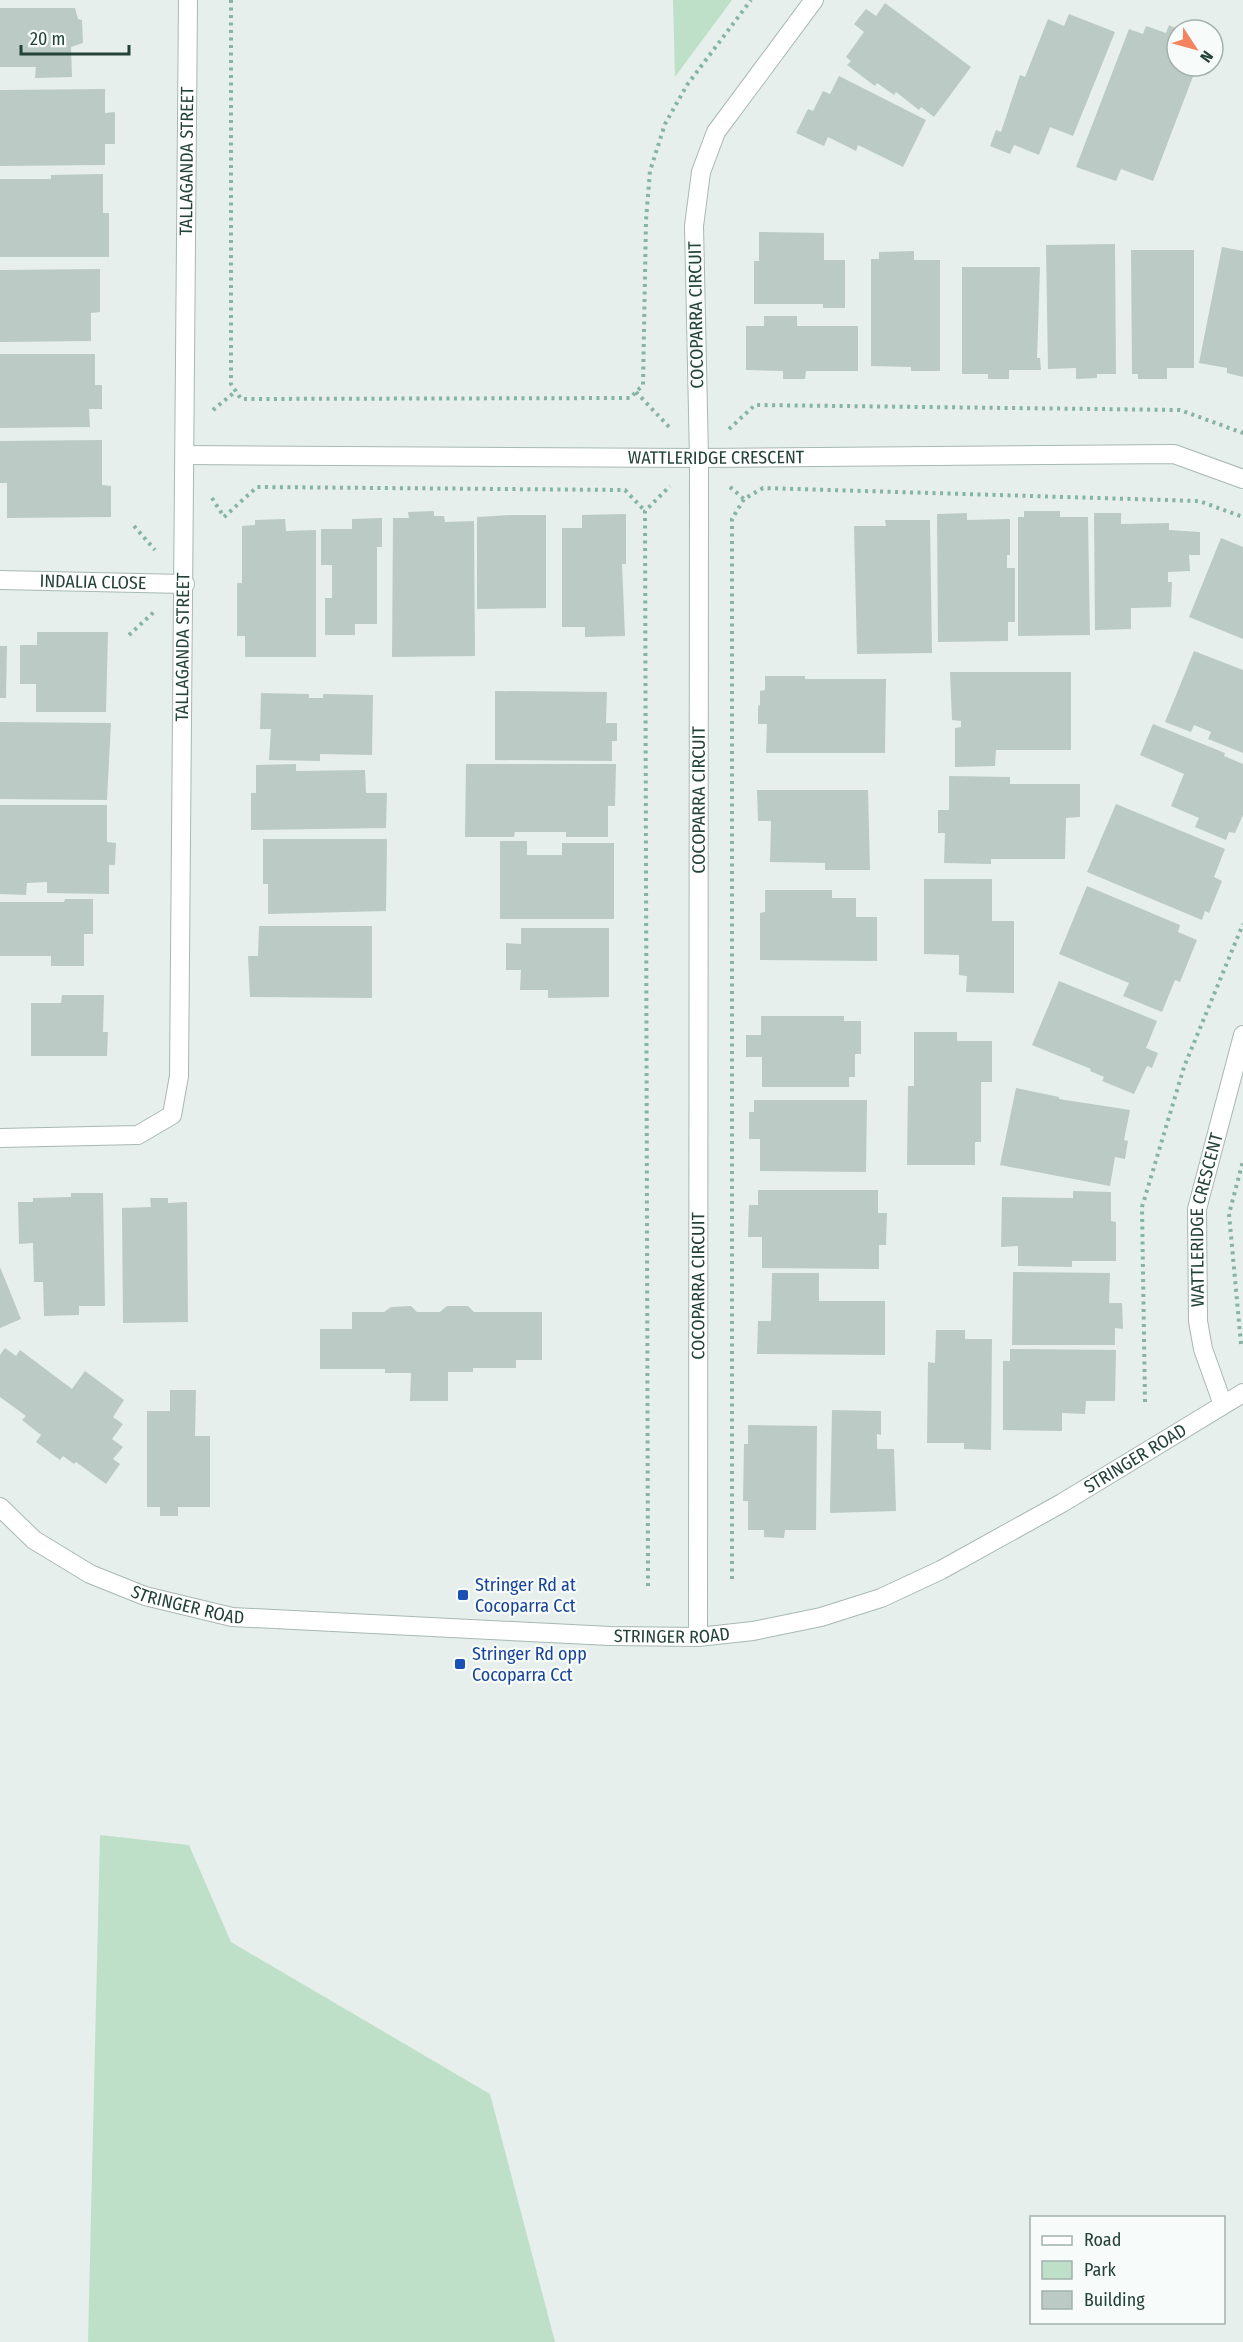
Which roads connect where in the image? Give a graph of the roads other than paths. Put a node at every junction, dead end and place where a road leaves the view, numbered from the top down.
1 (188, 0) edge
2 (814, 0) edge
3 (185, 455) junction
4 (699, 458) junction
5 (1243, 479) edge
6 (0, 580) edge
7 (185, 584) junction
8 (1243, 1035) edge
9 (0, 1138) edge
10 (1243, 1393) edge
11 (1223, 1405) junction
12 (0, 1507) edge
13 (698, 1637) junction

1 - 3 street, TALLAGANDA STREET
2 - 4 street, COCOPARRA CIRCUIT
3 - 4 street, WATTLERIDGE CRESCENT
3 - 7 street, TALLAGANDA STREET
4 - 5 street, WATTLERIDGE CRESCENT
4 - 13 street, COCOPARRA CIRCUIT
6 - 7 street, INDALIA CLOSE
7 - 9 street, TALLAGANDA STREET
8 - 11 street, WATTLERIDGE CRESCENT
10 - 11 street, STRINGER ROAD
11 - 13 street, STRINGER ROAD
12 - 13 street, STRINGER ROAD

